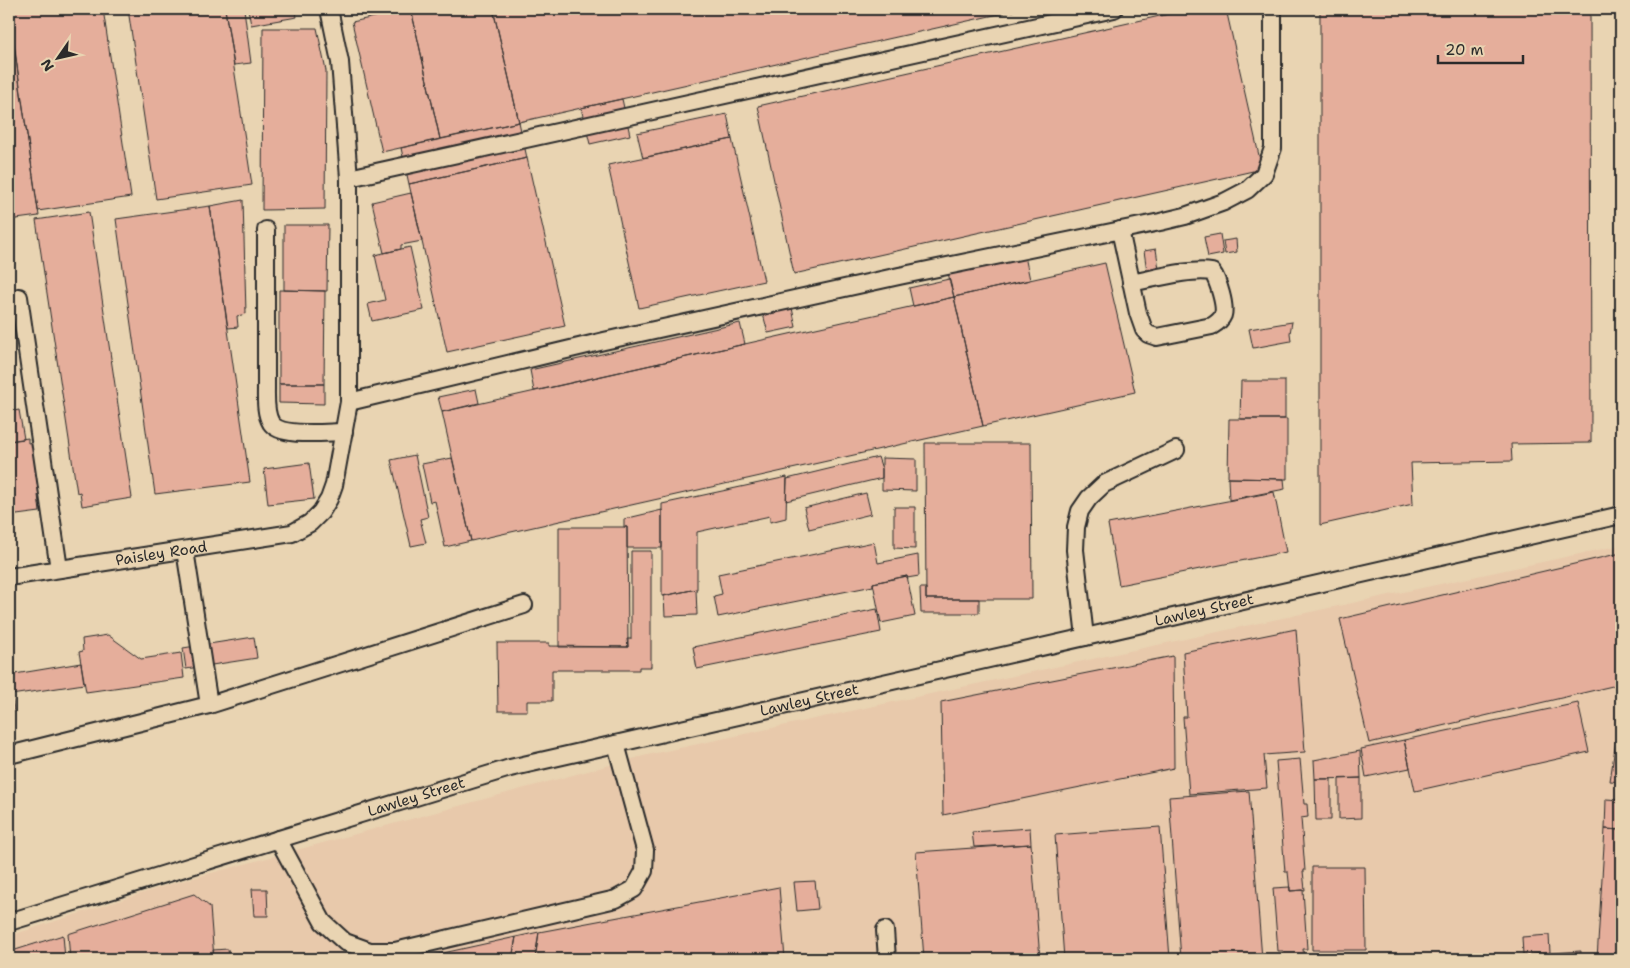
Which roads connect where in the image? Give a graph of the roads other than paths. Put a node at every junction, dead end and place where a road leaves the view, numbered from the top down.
1 (1114, 9) edge
2 (1273, 9) edge
3 (333, 10) edge
4 (349, 178) junction
5 (266, 230) dead end
6 (1120, 230) junction
7 (1131, 283) junction
8 (19, 297) dead end
9 (349, 402) junction
10 (344, 432) junction
11 (1176, 450) dead end
12 (1621, 515) edge
13 (185, 550) junction
14 (59, 569) junction
15 (9, 577) edge
16 (524, 605) dead end
17 (1085, 637) junction
18 (209, 705) junction
19 (616, 744) junction
20 (9, 755) edge
21 (278, 839) junction
22 (9, 922) edge
23 (885, 930) dead end
24 (887, 959) edge

1 - 4 lane
2 - 6 lane
3 - 4 lane
4 - 9 lane
5 - 10 lane
6 - 7 lane
6 - 9 lane
7 - 7 lane
8 - 14 lane
9 - 10 lane
10 - 13 lane, Paisley Road
11 - 17 lane
12 - 17 lane, Lawley Street
13 - 14 lane, Paisley Road
13 - 18 lane
14 - 15 lane, Paisley Road
16 - 18 lane
17 - 19 lane, Lawley Street
18 - 20 lane
19 - 21 lane, Lawley Street
19 - 21 lane
21 - 22 lane, Lawley Street
23 - 24 lane

